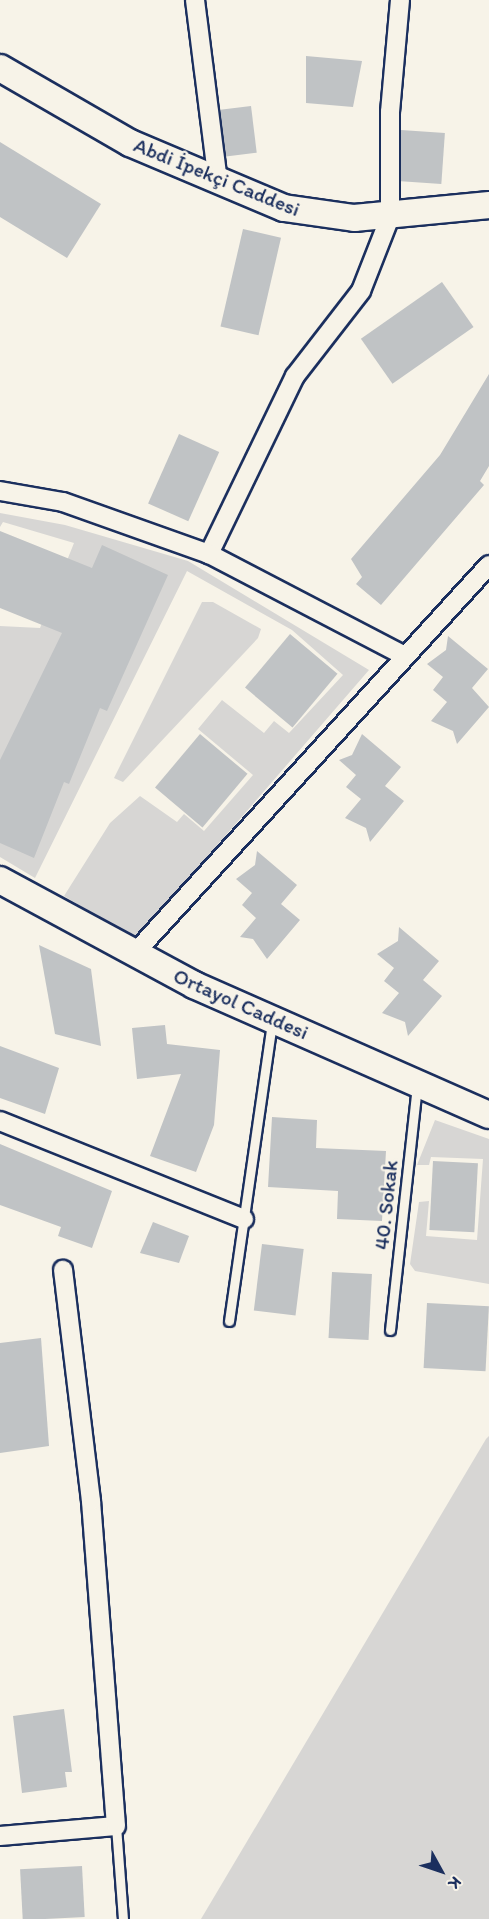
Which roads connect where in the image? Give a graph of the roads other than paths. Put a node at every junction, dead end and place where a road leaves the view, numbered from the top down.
1 (195, 0) edge
2 (400, 0) edge
3 (0, 68) edge
4 (218, 182) junction
5 (489, 205) edge
6 (390, 217) junction
7 (0, 491) edge
8 (209, 554) junction
9 (489, 565) edge
10 (405, 656) junction
11 (0, 880) edge
12 (133, 955) junction
13 (273, 1017) junction
14 (417, 1083) junction
15 (489, 1115) edge
16 (0, 1121) edge
17 (244, 1219) junction
18 (63, 1270) dead end
19 (230, 1321) dead end
20 (390, 1330) dead end
21 (116, 1826) junction
22 (0, 1836) edge
23 (123, 1919) edge

1 - 4 street
2 - 6 street
3 - 4 street, Abdi İpekçi Caddesi
4 - 6 street, Abdi İpekçi Caddesi
5 - 6 street, Abdi İpekçi Caddesi
6 - 8 street
7 - 8 street
8 - 10 street
9 - 10 street
10 - 12 street
11 - 12 street, Ortayol Caddesi
12 - 13 street, Ortayol Caddesi
13 - 14 street, Ortayol Caddesi
13 - 17 lane
14 - 15 street, Ortayol Caddesi
14 - 20 lane, 40. Sokak
16 - 17 street
17 - 19 lane
18 - 21 street
21 - 22 street
21 - 23 lane

